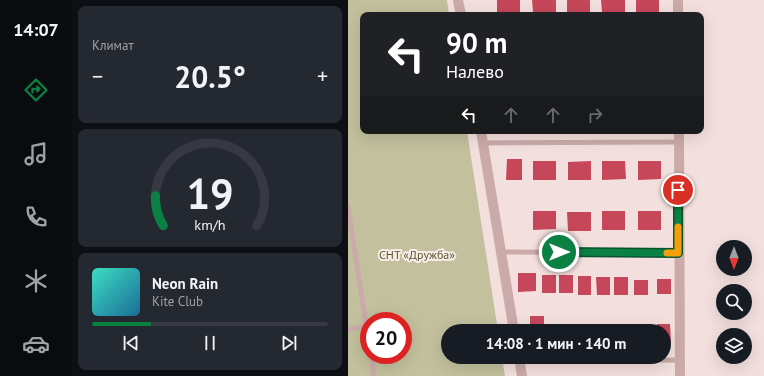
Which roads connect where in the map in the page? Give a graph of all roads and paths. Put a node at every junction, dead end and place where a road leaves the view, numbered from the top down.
1 (458, 0) edge
2 (678, 0) edge
3 (460, 12) edge
4 (678, 12) edge
5 (482, 134) edge
6 (679, 134) edge
7 (679, 142) junction
8 (483, 143) junction
9 (348, 207) edge
10 (500, 252) junction
11 (678, 253) junction
12 (364, 312) edge
13 (513, 324) edge
14 (360, 327) edge
15 (348, 330) edge
16 (671, 360) edge
17 (680, 360) junction
18 (372, 364) edge
19 (520, 364) edge
20 (374, 376) edge
21 (522, 376) edge
22 (680, 376) edge

1 - 3 street
2 - 4 street
5 - 8 street
6 - 7 street
7 - 8 lane
7 - 11 street
8 - 10 street
9 - 12 lane
10 - 11 lane
10 - 13 street
11 - 17 street
14 - 15 lane
16 - 17 lane
17 - 22 street
18 - 20 lane
19 - 21 street

